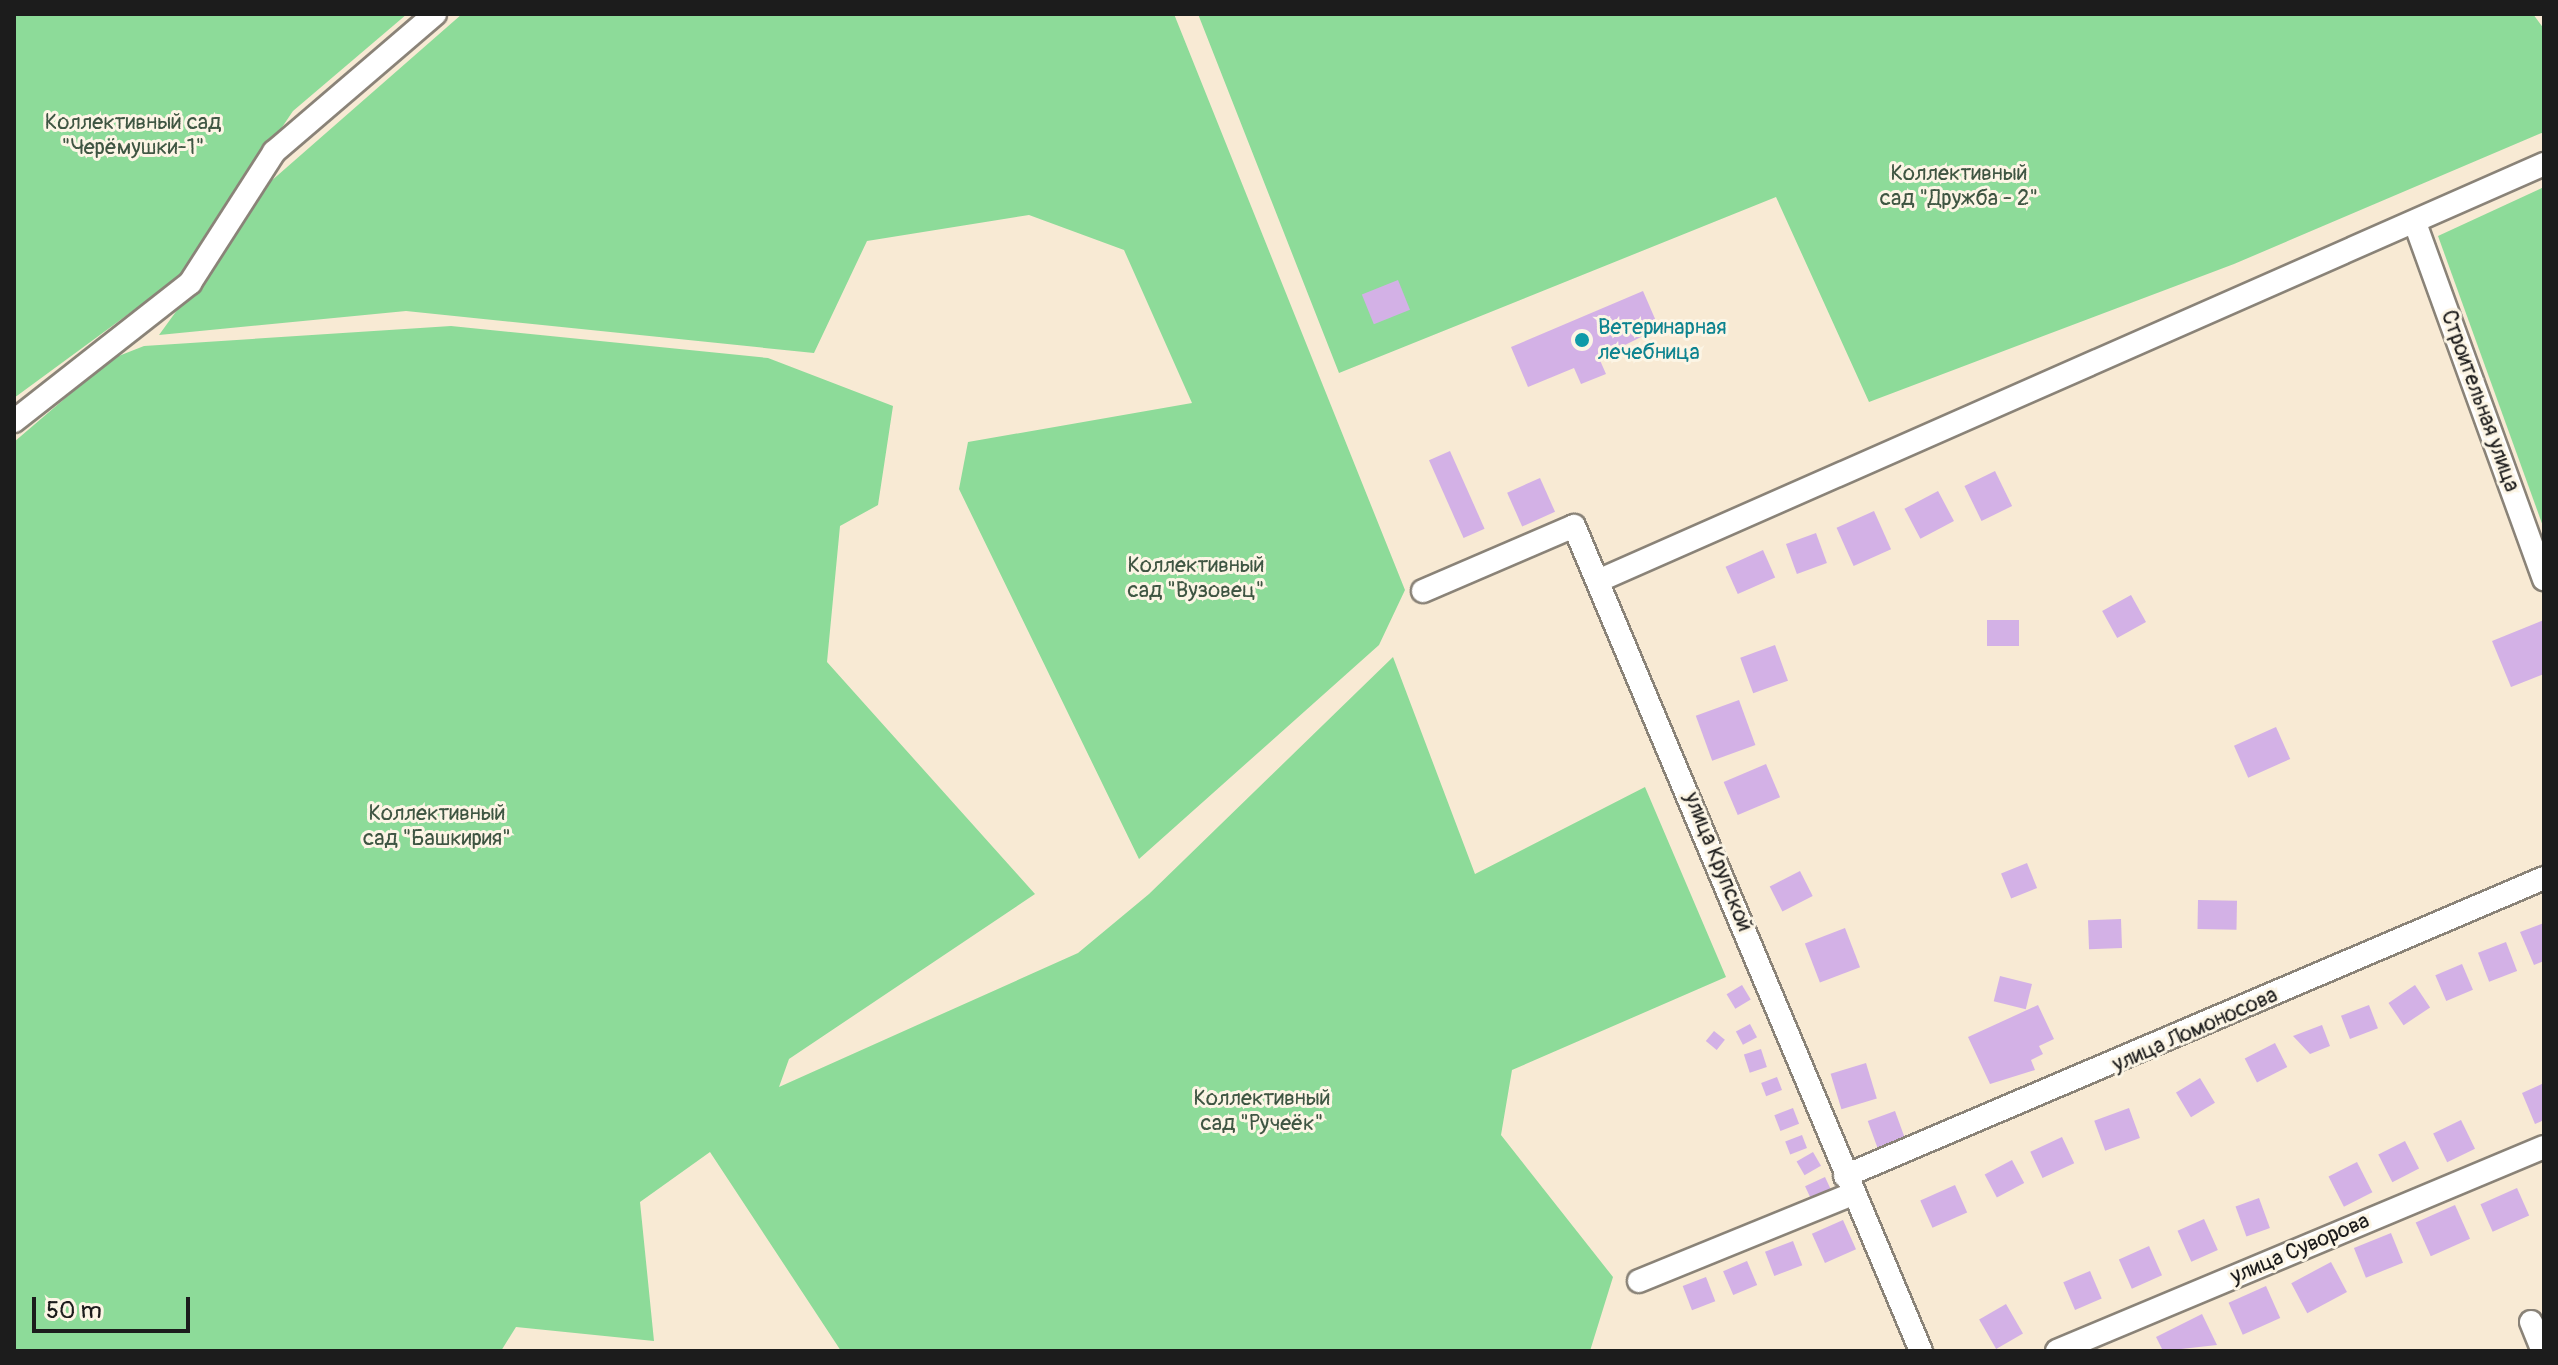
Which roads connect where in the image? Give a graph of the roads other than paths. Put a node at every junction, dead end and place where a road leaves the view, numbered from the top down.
1 (435, 14) edge
2 (2544, 164) edge
3 (2415, 223) junction
4 (14, 421) edge
5 (2544, 579) edge
6 (1600, 580) junction
7 (1423, 591) dead end
8 (2544, 878) edge
9 (2544, 1147) edge
10 (1848, 1185) junction
11 (1639, 1281) dead end
12 (2531, 1322) dead end
13 (1921, 1351) edge
14 (2057, 1351) edge
15 (2543, 1351) edge

1 - 4 street
2 - 3 street
3 - 5 street, Строительная улица
3 - 6 street
6 - 7 street, улица Крупской
6 - 10 street, улица Крупской
8 - 10 street, улица Ломоносова
9 - 14 street, улица Суворова
10 - 11 street, улица Ломоносова
10 - 13 street, улица Крупской
12 - 15 street

